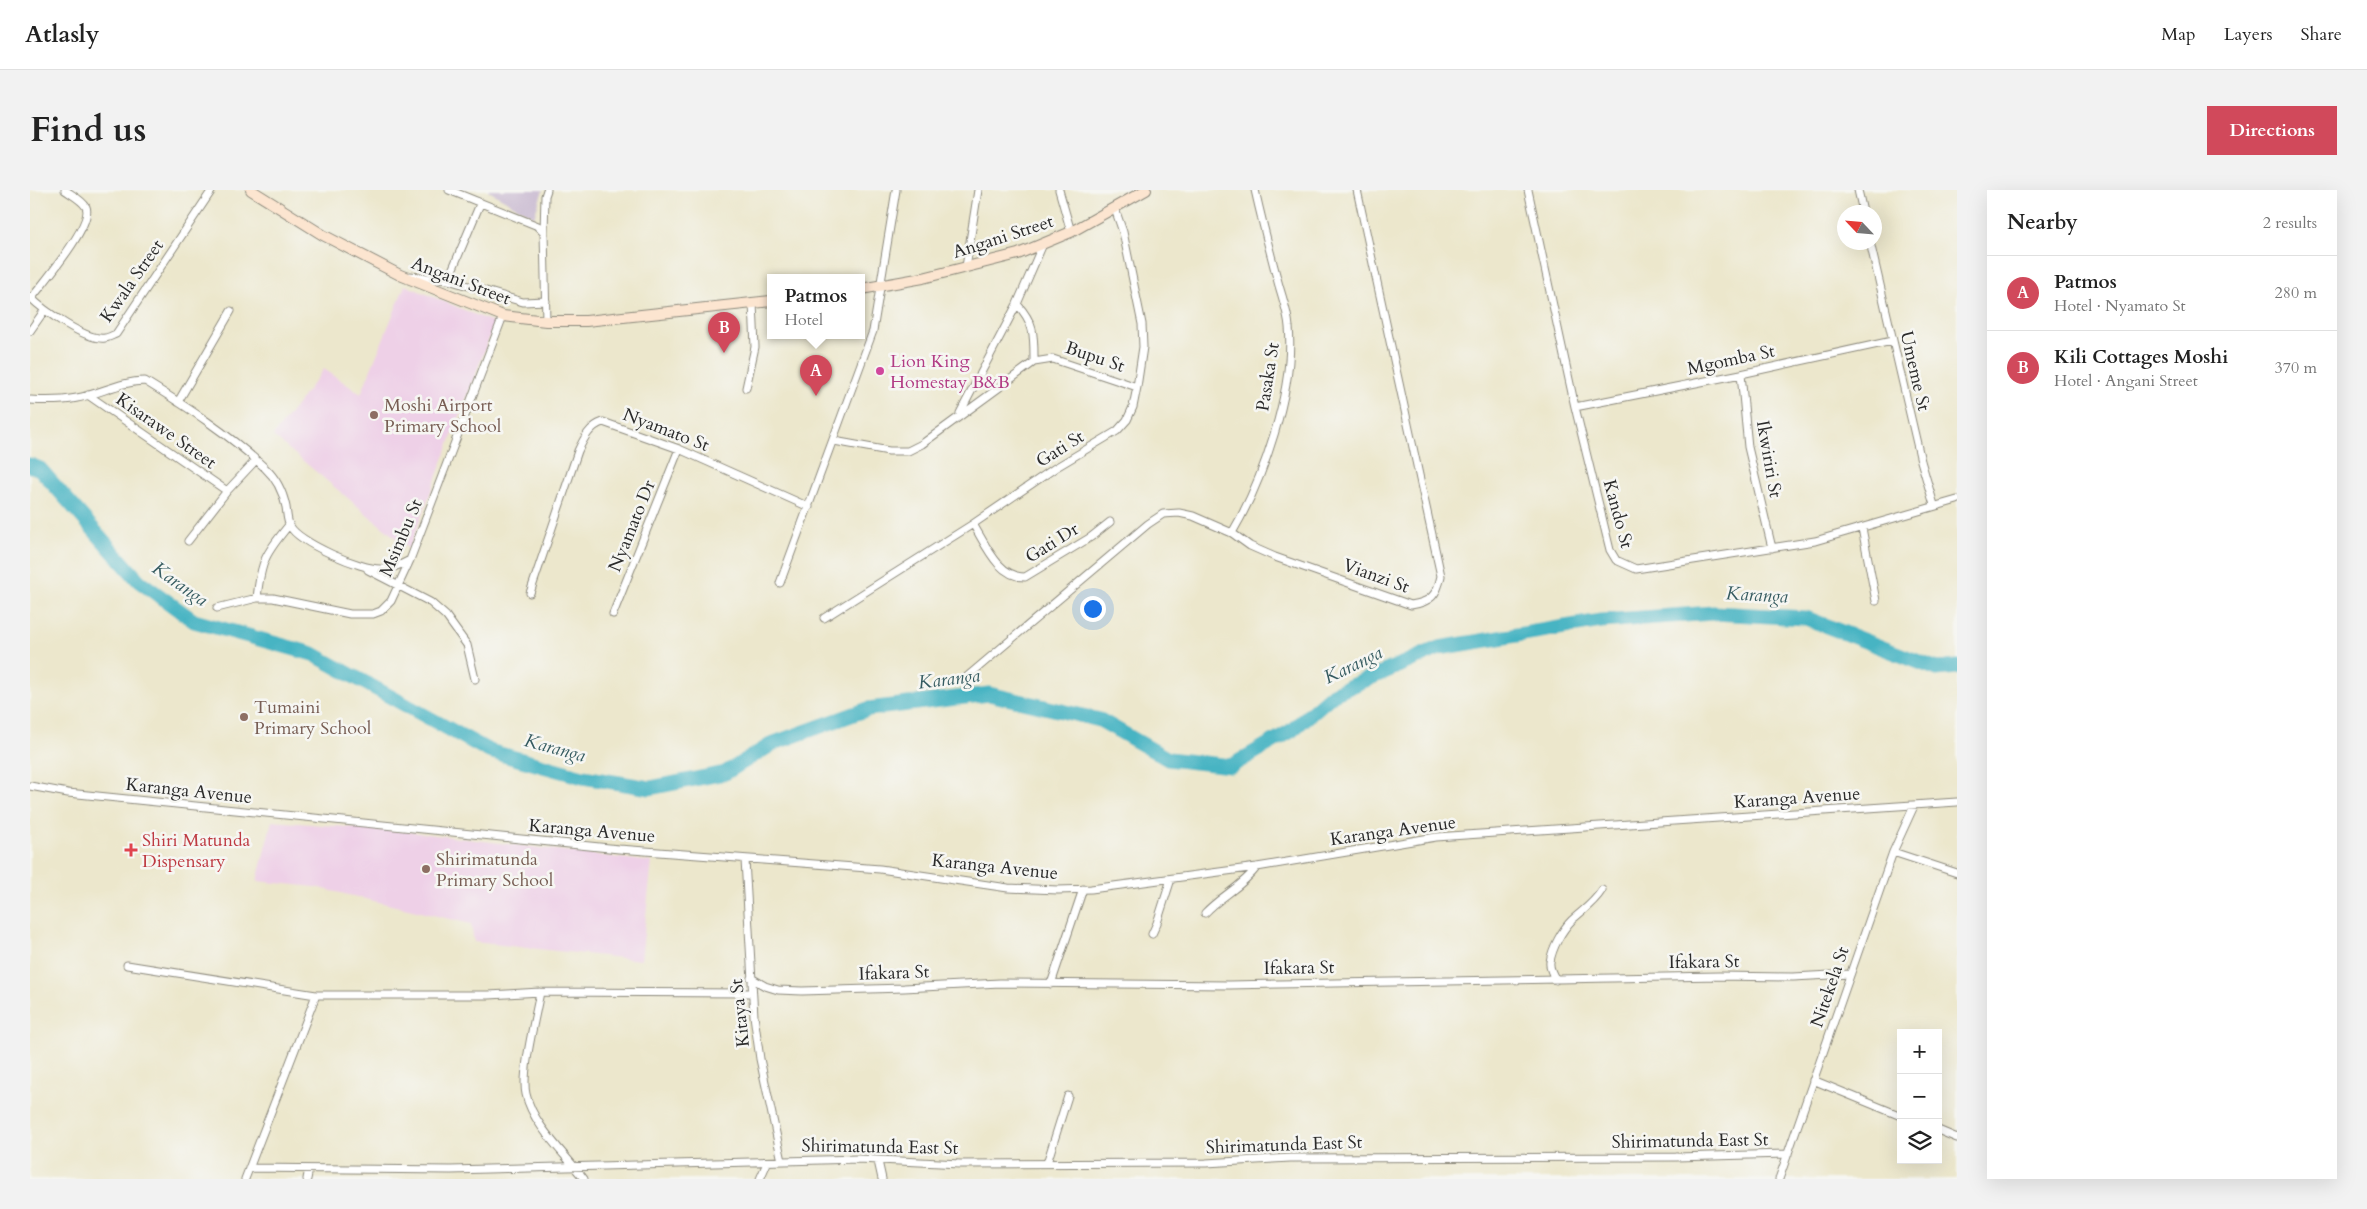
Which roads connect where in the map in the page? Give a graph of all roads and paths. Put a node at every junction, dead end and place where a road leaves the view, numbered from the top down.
1 (65, 190) edge
2 (212, 190) edge
3 (252, 190) edge
4 (449, 190) edge
5 (547, 190) edge
6 (896, 190) edge
7 (978, 190) edge
8 (1059, 190) edge
9 (1146, 190) edge
10 (1255, 190) edge
11 (1357, 190) edge
12 (1528, 190) edge
13 (1858, 190) edge
14 (480, 204) junction
15 (1861, 205) edge
16 (1115, 209) junction
17 (544, 232) junction
18 (1071, 232) junction
19 (1043, 244) junction
20 (1872, 250) edge
21 (966, 267) junction
22 (400, 275) junction
23 (448, 280) junction
24 (882, 287) junction
25 (865, 289) edge
26 (31, 298) edge
27 (546, 301) junction
28 (767, 301) edge
29 (753, 303) junction
30 (1016, 304) junction
31 (44, 311) junction
32 (231, 311) dead end
33 (502, 316) junction
34 (546, 321) junction
35 (30, 331) edge
36 (1892, 341) junction
37 (1034, 362) junction
38 (1741, 374) junction
39 (1137, 387) junction
40 (746, 388) dead end
41 (88, 395) junction
42 (30, 400) edge
43 (178, 402) junction
44 (1575, 407) junction
45 (959, 415) junction
46 (834, 440) junction
47 (679, 449) junction
48 (256, 460) junction
49 (227, 491) junction
50 (1957, 500) edge
51 (1934, 505) junction
52 (809, 507) junction
53 (1110, 522) dead end
54 (973, 524) junction
55 (289, 525) junction
56 (1862, 528) junction
57 (1232, 533) junction
58 (188, 541) dead end
59 (1772, 548) junction
60 (410, 560) junction
61 (364, 568) junction
62 (780, 583) dead end
63 (398, 586) junction
64 (530, 593) dead end
65 (256, 598) junction
66 (1876, 601) dead end
67 (217, 608) dead end
68 (612, 614) dead end
69 (824, 618) dead end
70 (476, 679) dead end
71 (962, 681) dead end
72 (30, 786) edge
73 (1957, 802) edge
74 (1914, 806) junction
75 (1893, 852) junction
76 (745, 860) junction
77 (1257, 867) junction
78 (1957, 873) edge
79 (1171, 879) junction
80 (1083, 889) junction
81 (1602, 890) dead end
82 (1205, 913) dead end
83 (1152, 934) dead end
84 (127, 965) dead end
85 (1850, 974) junction
86 (751, 978) junction
87 (1556, 980) junction
88 (1052, 984) junction
89 (540, 992) junction
90 (751, 994) junction
91 (316, 995) junction
92 (1813, 1080) junction
93 (1068, 1096) dead end
94 (1897, 1114) edge
95 (1942, 1132) edge
96 (1957, 1138) edge
97 (1788, 1154) junction
98 (782, 1161) junction
99 (878, 1161) junction
100 (767, 1163) junction
101 (1047, 1163) junction
102 (572, 1167) junction
103 (249, 1168) junction
104 (310, 1169) junction
105 (245, 1179) edge
106 (307, 1179) edge
107 (584, 1179) edge
108 (760, 1179) edge
109 (882, 1179) edge
110 (1779, 1179) edge

1 - 26 street
2 - 31 street, Kwala Street
3 - 22 street, Angani Street
4 - 14 street
5 - 17 street
6 - 24 street
7 - 21 street
8 - 18 street
9 - 16 street, Angani Street
10 - 57 street, Pasaka St
11 - 57 street, Vianzi St
12 - 44 street, Kando St
13 - 15 street
14 - 17 street
14 - 23 street
16 - 18 street, Angani Street
16 - 39 street, Gati St
17 - 27 street
18 - 19 street, Angani Street
19 - 21 street, Angani Street
19 - 30 street
20 - 36 street, Umeme St
21 - 24 street, Angani Street
22 - 23 street
22 - 33 street, Angani Street
23 - 27 street
24 - 25 street, Angani Street
24 - 46 street
26 - 31 street, Kwala Street
27 - 34 street
28 - 29 street, Angani Street
29 - 34 street, Angani Street
29 - 40 street
30 - 37 street
30 - 45 street
31 - 35 street
32 - 43 street
33 - 34 street, Angani Street
33 - 60 street, Msimbu St
36 - 38 street, Mgomba St
36 - 51 street, Umeme St
37 - 39 street, Bupu St
37 - 45 street
38 - 44 street, Mgomba St
38 - 59 street, Ikwiriri St
39 - 54 street, Gati St
41 - 42 street
41 - 43 street
41 - 49 street, Kisarawe Street
43 - 48 street
44 - 59 street, Kando St
45 - 46 street
46 - 52 street
47 - 52 street, Nyamato St
47 - 64 street, Nyamato St
47 - 68 street, Nyamato Dr
48 - 49 street
48 - 55 street
49 - 58 street
50 - 51 street, Kando St
51 - 56 street, Kando St
52 - 62 street
53 - 54 street, Gati Dr
54 - 69 street, Gati St
55 - 61 street
55 - 65 street
56 - 59 street, Kando St
56 - 66 street
57 - 71 street, Vianzi St
60 - 61 street
60 - 63 street, Msimbu St
61 - 63 street
63 - 65 street, Msimbu St
63 - 70 street
65 - 67 street, Msimbu St
72 - 76 street, Karanga Avenue
73 - 74 street, Karanga Avenue
74 - 75 street, Nitekela St
74 - 77 street, Karanga Avenue
75 - 78 street
75 - 85 street, Nitekela St
76 - 80 street, Karanga Avenue
76 - 86 street, Kitaya St
77 - 79 street, Karanga Avenue
77 - 82 street
79 - 80 street, Karanga Avenue
79 - 83 street
80 - 88 street
81 - 87 street
84 - 91 street
85 - 87 street, Ifakara St
85 - 92 street, Nitekela St
86 - 88 street, Ifakara St
86 - 90 street, Kitaya St
87 - 88 street, Ifakara St
89 - 90 street
89 - 91 street
89 - 102 street
90 - 98 street, Kitaya St
91 - 103 street
92 - 94 street
92 - 97 street, Nitekela St
93 - 101 street
95 - 96 street
97 - 101 street, Shirimatunda East St
97 - 110 street, Nitekela St
98 - 99 street, Shirimatunda East St
98 - 100 street, Shirimatunda East St
99 - 101 street, Shirimatunda East St
99 - 109 street
100 - 102 street, Shirimatunda East St
100 - 108 street
102 - 104 street, Shirimatunda East St
102 - 107 street
103 - 104 street, Shirimatunda East St
103 - 105 street
104 - 106 street

